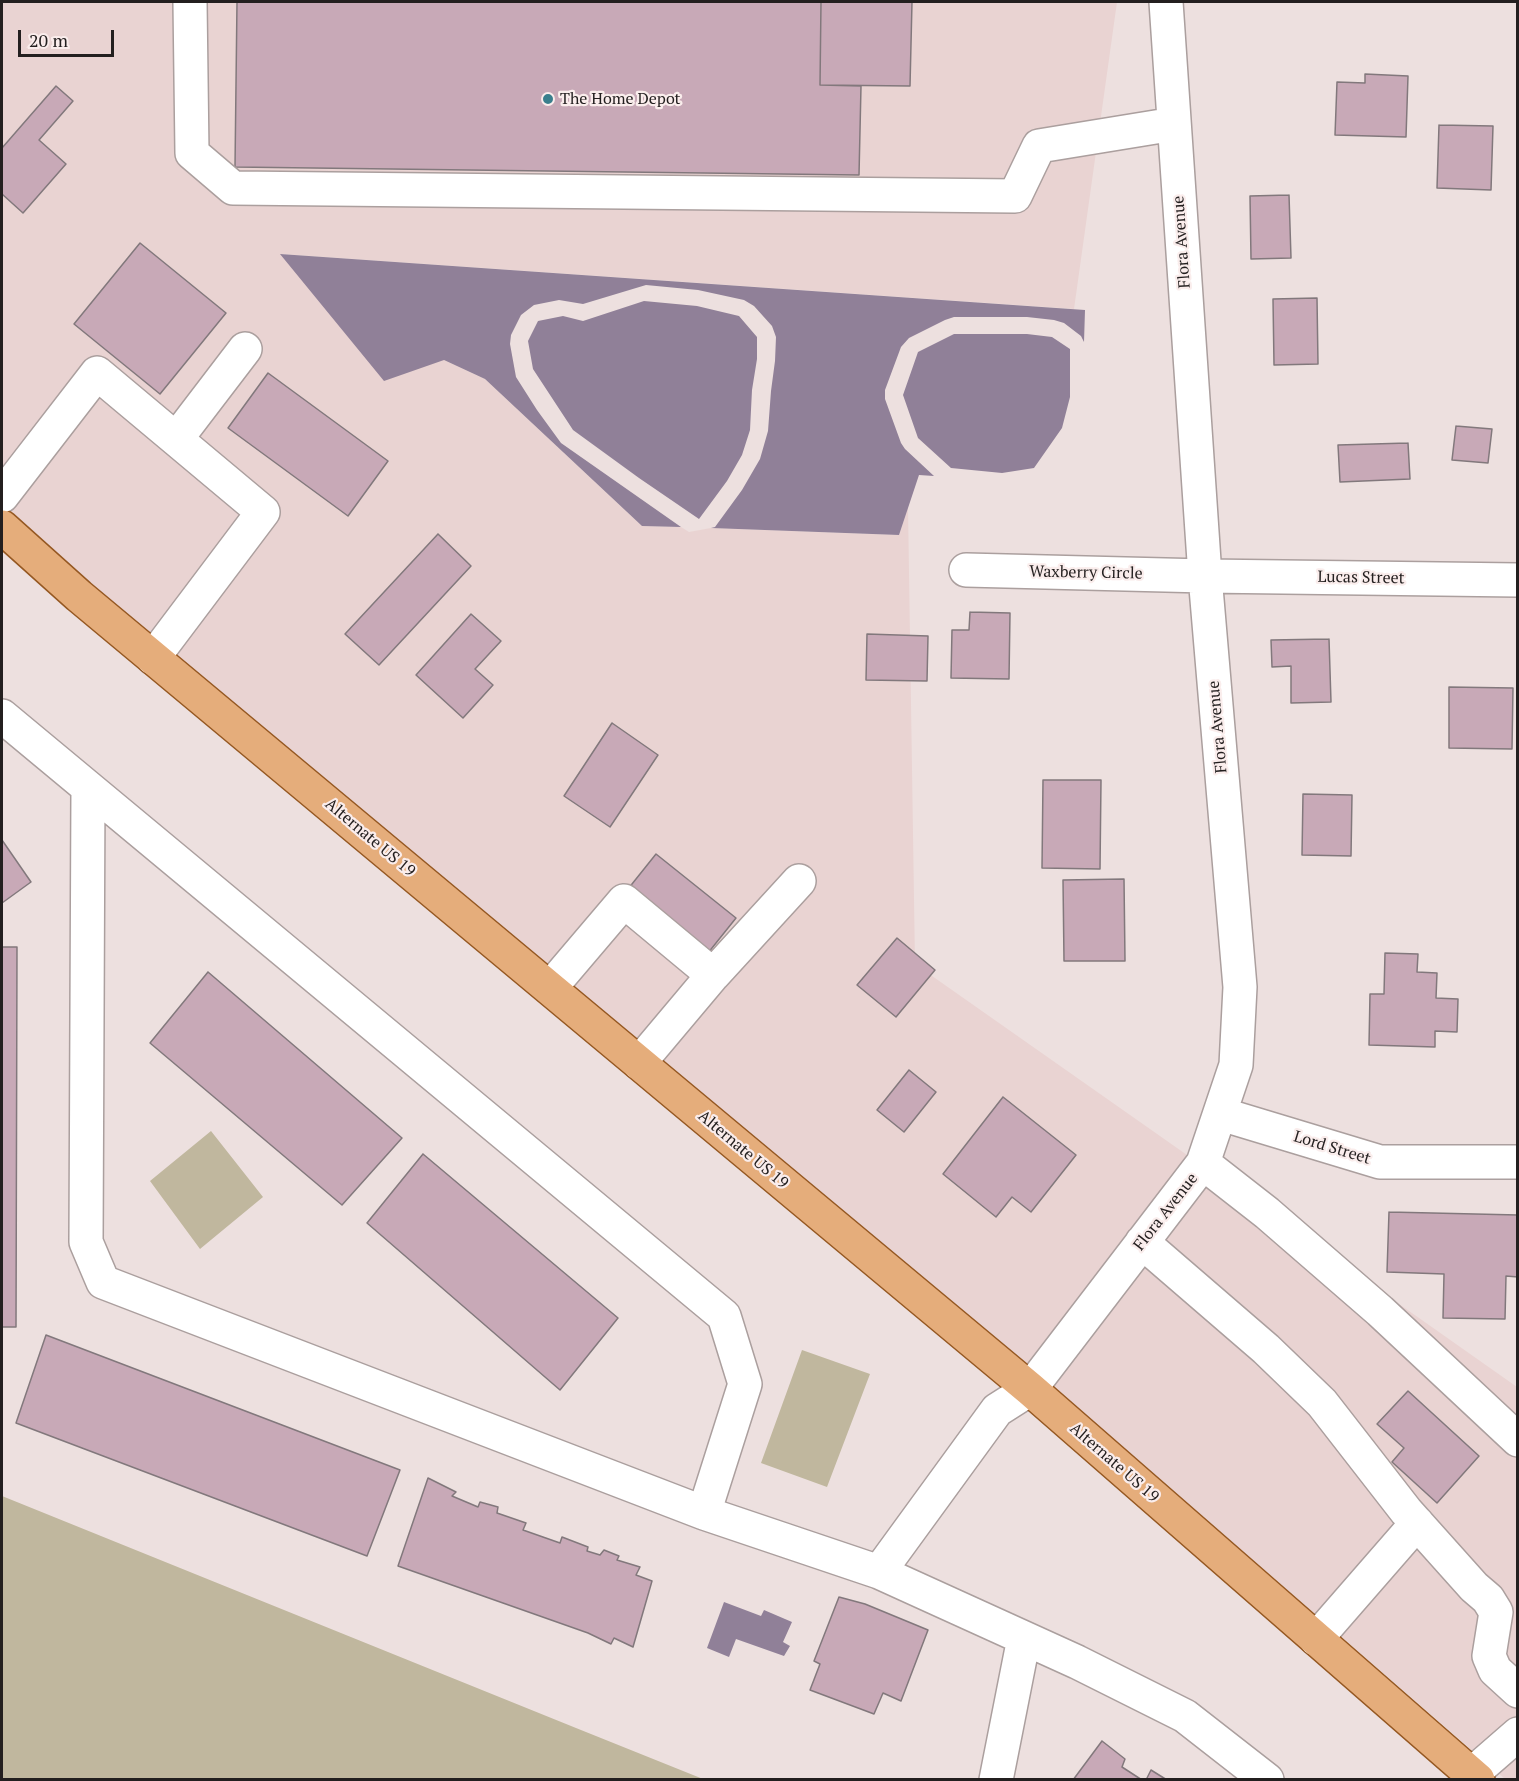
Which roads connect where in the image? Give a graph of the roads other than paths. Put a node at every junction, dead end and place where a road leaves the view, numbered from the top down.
1 (190, 2) edge
2 (1166, 2) edge
3 (1174, 124) junction
4 (245, 349) dead end
5 (177, 438) junction
6 (2, 496) edge
7 (2, 527) edge
8 (966, 570) dead end
9 (1205, 576) junction
10 (1518, 580) edge
11 (153, 658) junction
12 (2, 716) edge
13 (88, 788) junction
14 (799, 881) dead end
15 (713, 975) junction
16 (550, 988) junction
17 (639, 1063) junction
18 (1221, 1114) junction
19 (1518, 1162) edge
20 (1203, 1163) junction
21 (1142, 1242) junction
22 (1030, 1389) junction
23 (1518, 1440) edge
24 (704, 1513) junction
25 (1417, 1523) junction
26 (879, 1572) junction
27 (1024, 1638) junction
28 (1316, 1639) junction
29 (1518, 1691) edge
30 (1518, 1734) edge
31 (1475, 1777) edge
32 (996, 1779) edge
33 (1267, 1779) edge

1 - 3 street
2 - 3 street, Flora Avenue
3 - 9 street, Flora Avenue
4 - 5 street
5 - 6 street
5 - 11 street
7 - 11 main road, Alternate US 19
8 - 9 street, Waxberry Circle
9 - 10 street, Lucas Street
9 - 18 street, Flora Avenue
11 - 16 main road, Alternate US 19
12 - 13 street
13 - 24 street
13 - 24 street
14 - 15 street
15 - 16 street
15 - 17 street
16 - 17 main road, Alternate US 19
17 - 22 main road, Alternate US 19
18 - 19 street, Lord Street
18 - 20 street, Flora Avenue
20 - 21 street, Flora Avenue
20 - 23 street
21 - 22 street, Flora Avenue
21 - 25 street
22 - 26 street
22 - 28 main road, Alternate US 19
24 - 26 street
25 - 28 street
25 - 29 street
26 - 27 street
27 - 32 street
27 - 33 street
28 - 31 main road, Alternate US 19
30 - 31 street

